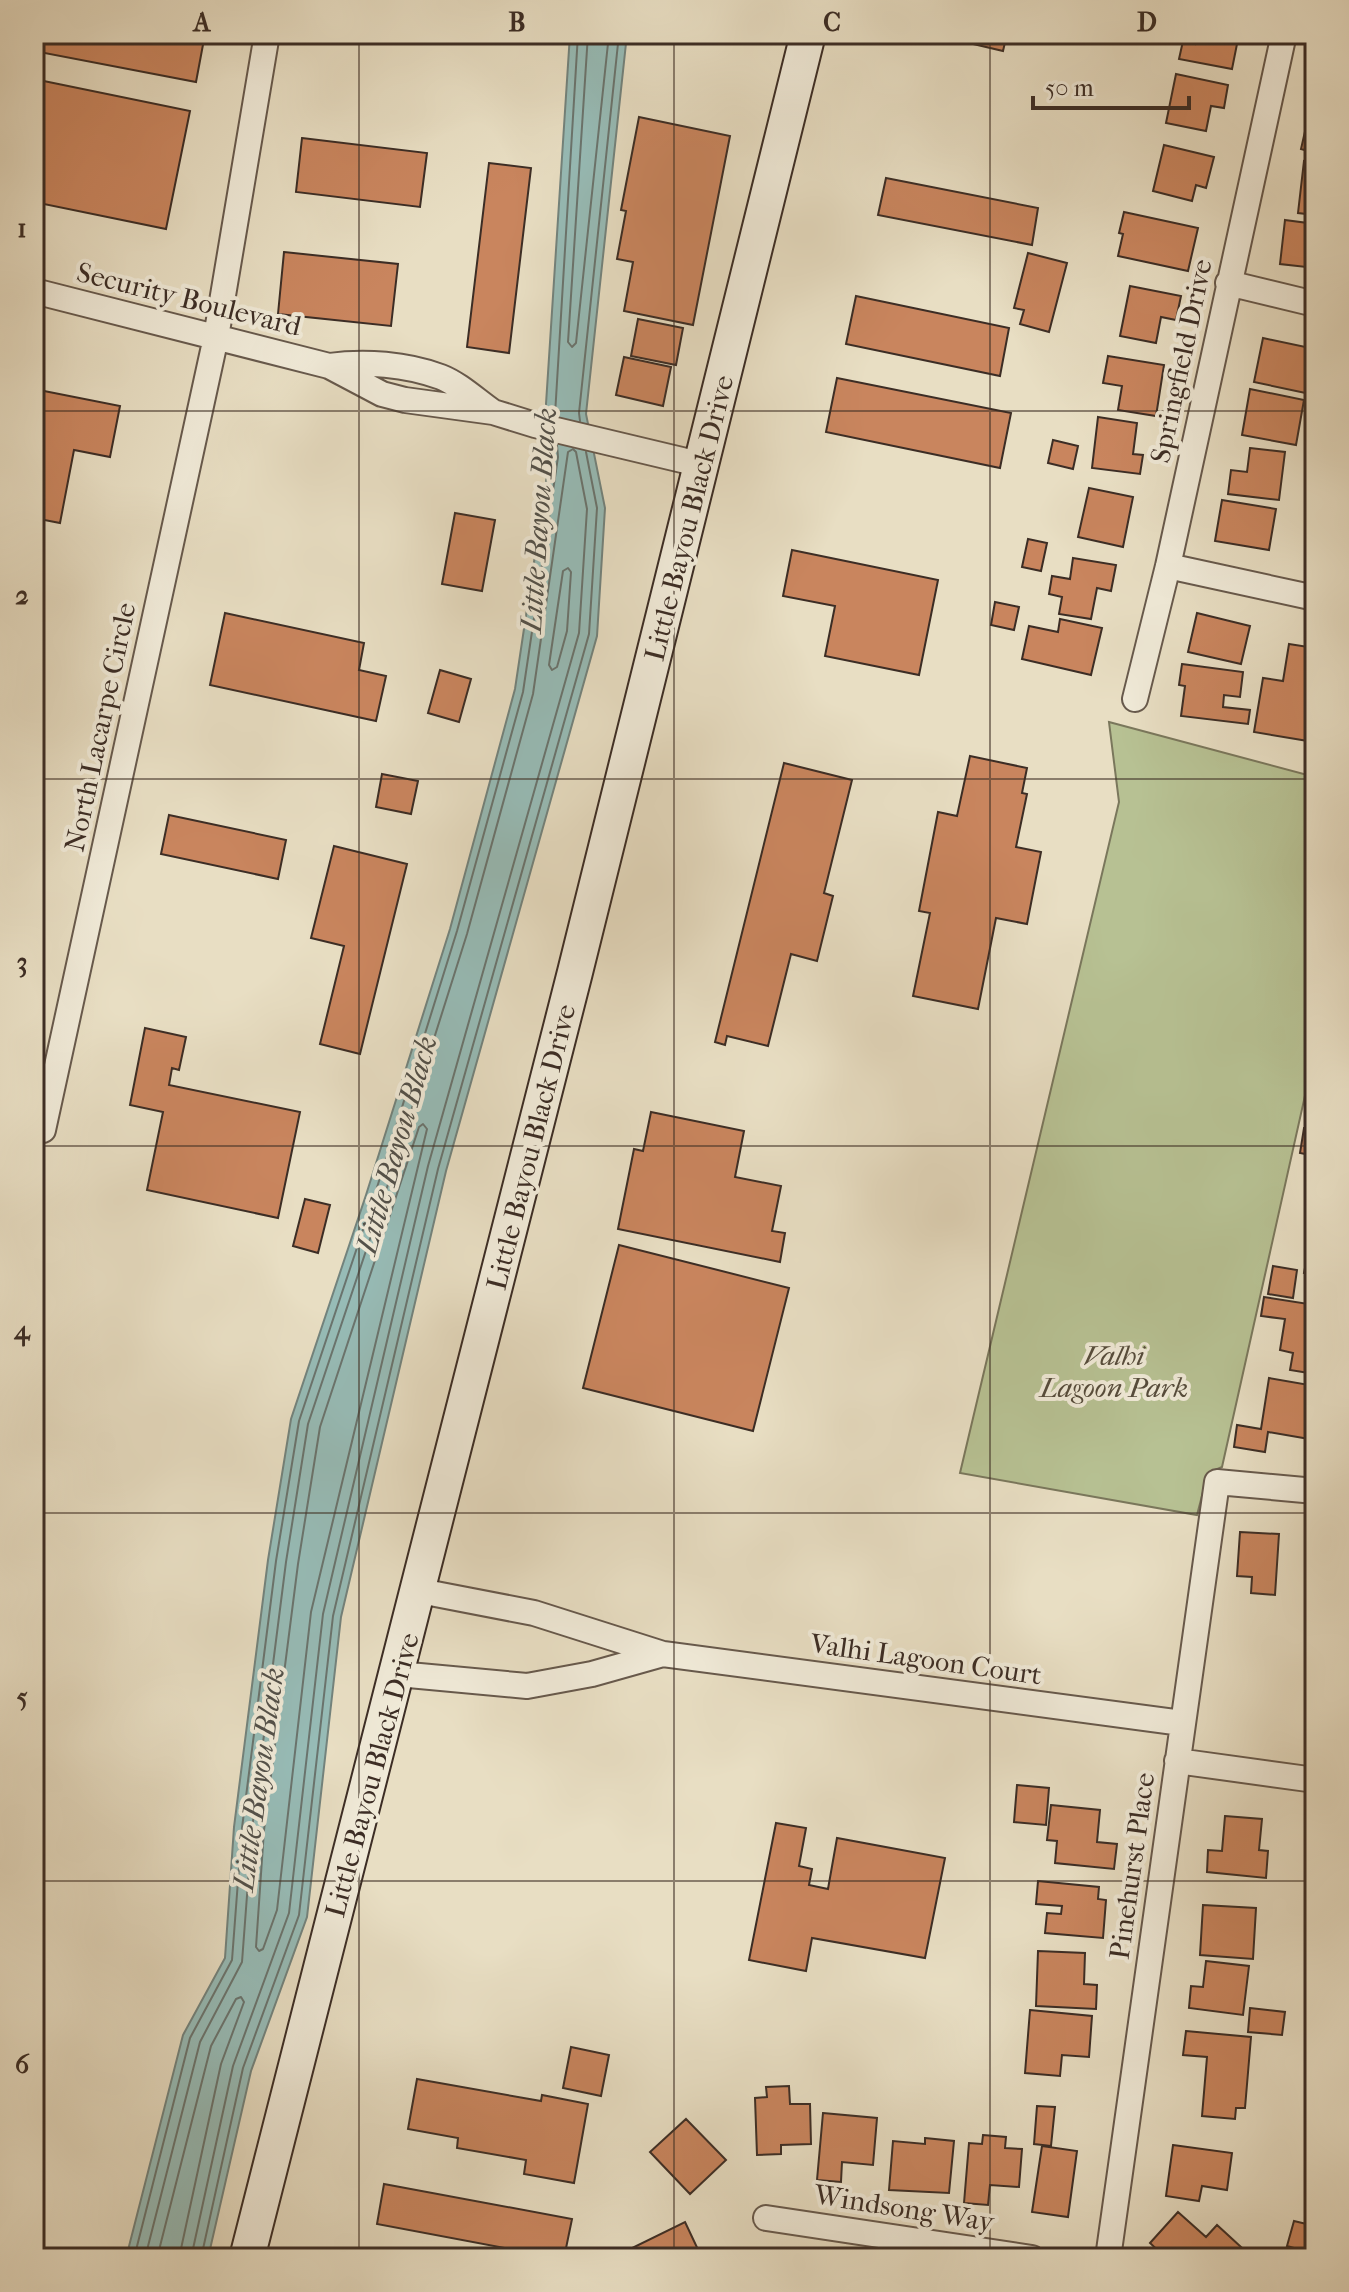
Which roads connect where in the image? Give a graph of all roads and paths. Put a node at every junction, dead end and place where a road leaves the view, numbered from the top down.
1 (267, 34) edge
2 (808, 34) edge
3 (1284, 34) edge
4 (1228, 283) junction
5 (34, 291) edge
6 (1315, 304) edge
7 (216, 337) junction
8 (703, 465) junction
9 (1168, 566) junction
10 (1315, 598) edge
11 (1135, 699) dead end
12 (43, 1130) dead end
13 (1315, 1491) edge
14 (420, 1591) junction
15 (663, 1654) junction
16 (398, 1674) junction
17 (1182, 1723) junction
18 (1177, 1761) junction
19 (1315, 1780) edge
20 (766, 2218) dead end
21 (247, 2258) edge
22 (1032, 2258) edge
23 (1108, 2258) edge

1 - 7 street, North Lacarpe Circle
2 - 8 main road, Little Bayou Black Drive
3 - 4 street, Springfield Drive
4 - 6 street
4 - 9 street, Springfield Drive
5 - 7 street, Security Boulevard
7 - 8 street, Security Boulevard
7 - 12 street, North Lacarpe Circle
8 - 14 main road, Little Bayou Black Drive
9 - 10 street
9 - 11 street, Springfield Drive
13 - 17 street, Pinehurst Place
14 - 15 street, Valhi Lagoon Court
14 - 16 main road, Little Bayou Black Drive
15 - 16 street, Valhi Lagoon Court
15 - 17 street, Valhi Lagoon Court
16 - 21 main road, Little Bayou Black Drive
17 - 18 street, Pinehurst Place
18 - 19 street
18 - 23 street, Pinehurst Place
20 - 22 street, Windsong Way

